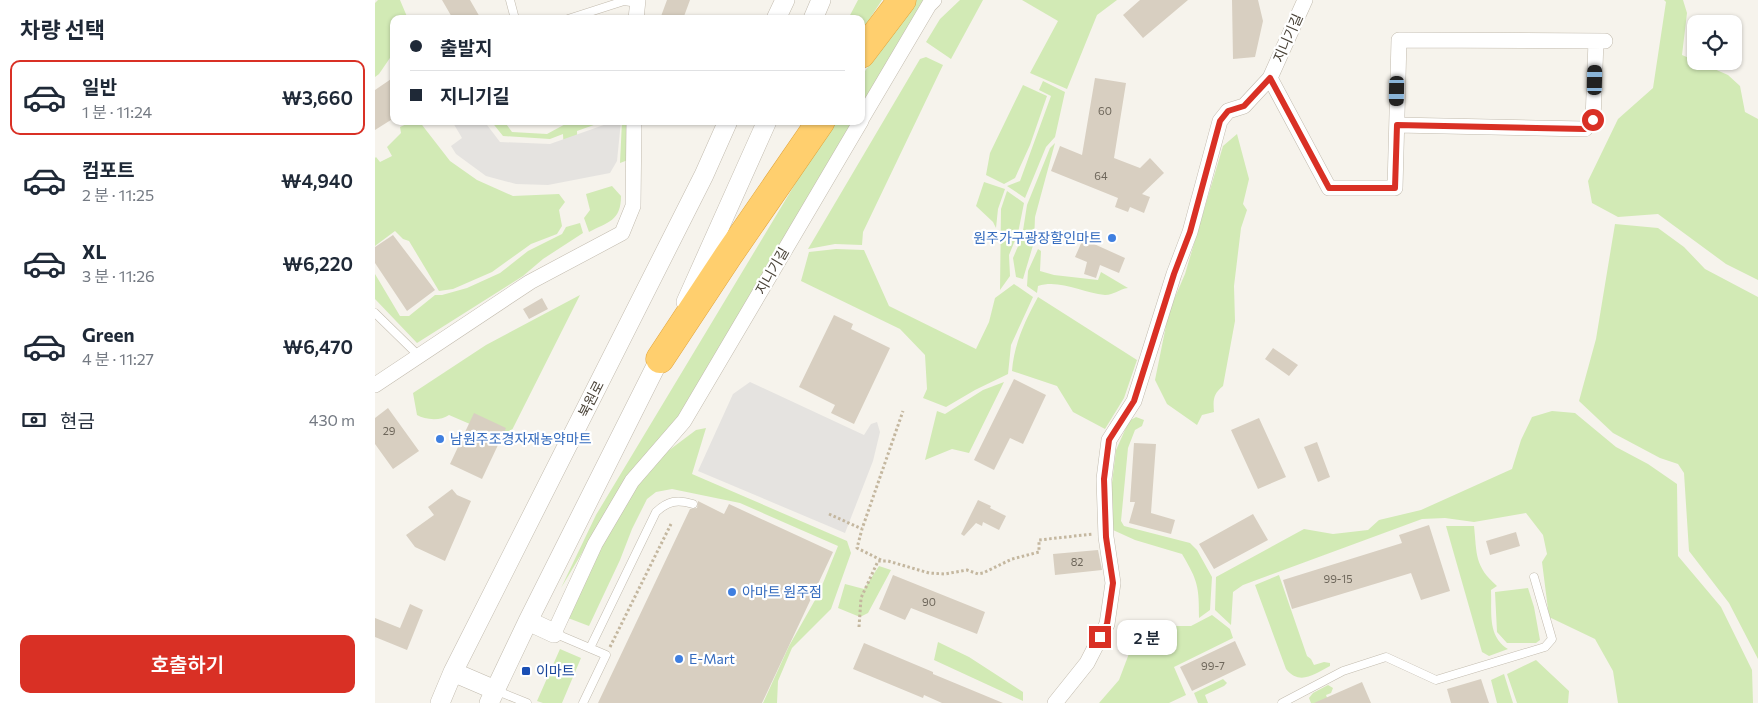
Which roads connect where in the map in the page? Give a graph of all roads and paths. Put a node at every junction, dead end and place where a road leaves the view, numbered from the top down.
1 (510, 0) edge
2 (785, 0) edge
3 (821, 0) edge
4 (902, 0) edge
5 (934, 0) edge
6 (1305, 0) edge
7 (638, 1) edge
8 (615, 2) edge
9 (514, 15) edge
10 (579, 15) edge
11 (636, 15) edge
12 (778, 15) edge
13 (815, 15) edge
14 (865, 49) edge
15 (1270, 78) junction
16 (865, 114) edge
17 (634, 125) edge
18 (727, 125) edge
19 (765, 125) edge
20 (818, 125) edge
21 (859, 125) edge
22 (1397, 125) junction
23 (375, 313) edge
24 (419, 356) junction
25 (660, 359) junction
26 (375, 386) edge
27 (903, 411) dead end
28 (693, 504) dead end
29 (829, 514) dead end
30 (671, 524) dead end
31 (861, 529) junction
32 (1106, 532) junction
33 (884, 561) junction
34 (1534, 577) dead end
35 (528, 621) junction
36 (859, 627) dead end
37 (554, 633) junction
38 (590, 648) junction
39 (606, 655) junction
40 (453, 672) junction
41 (492, 697) edge
42 (440, 703) edge
43 (527, 703) edge
44 (583, 703) edge
45 (1055, 703) edge
46 (1282, 703) edge

1 - 9 lane
2 - 12 street
3 - 13 street
4 - 14 highway
5 - 16 street, 지니기길
6 - 15 street, 지니기길
7 - 8 lane
7 - 11 street
8 - 10 lane
15 - 22 street
15 - 32 street, 지니기길
17 - 24 street
18 - 40 street, 북원로
19 - 25 street
20 - 25 highway
21 - 37 street, 지니기길
22 - 22 street
23 - 24 lane
24 - 26 street
25 - 35 street
27 - 31 path
28 - 38 lane
29 - 31 path
30 - 39 path
31 - 33 path
32 - 33 path
32 - 45 street, 지니기길
33 - 36 path
34 - 46 lane
35 - 37 street
35 - 41 street
37 - 38 lane
38 - 39 lane
39 - 44 lane
40 - 41 street
40 - 42 street, 북원로
41 - 43 lane

